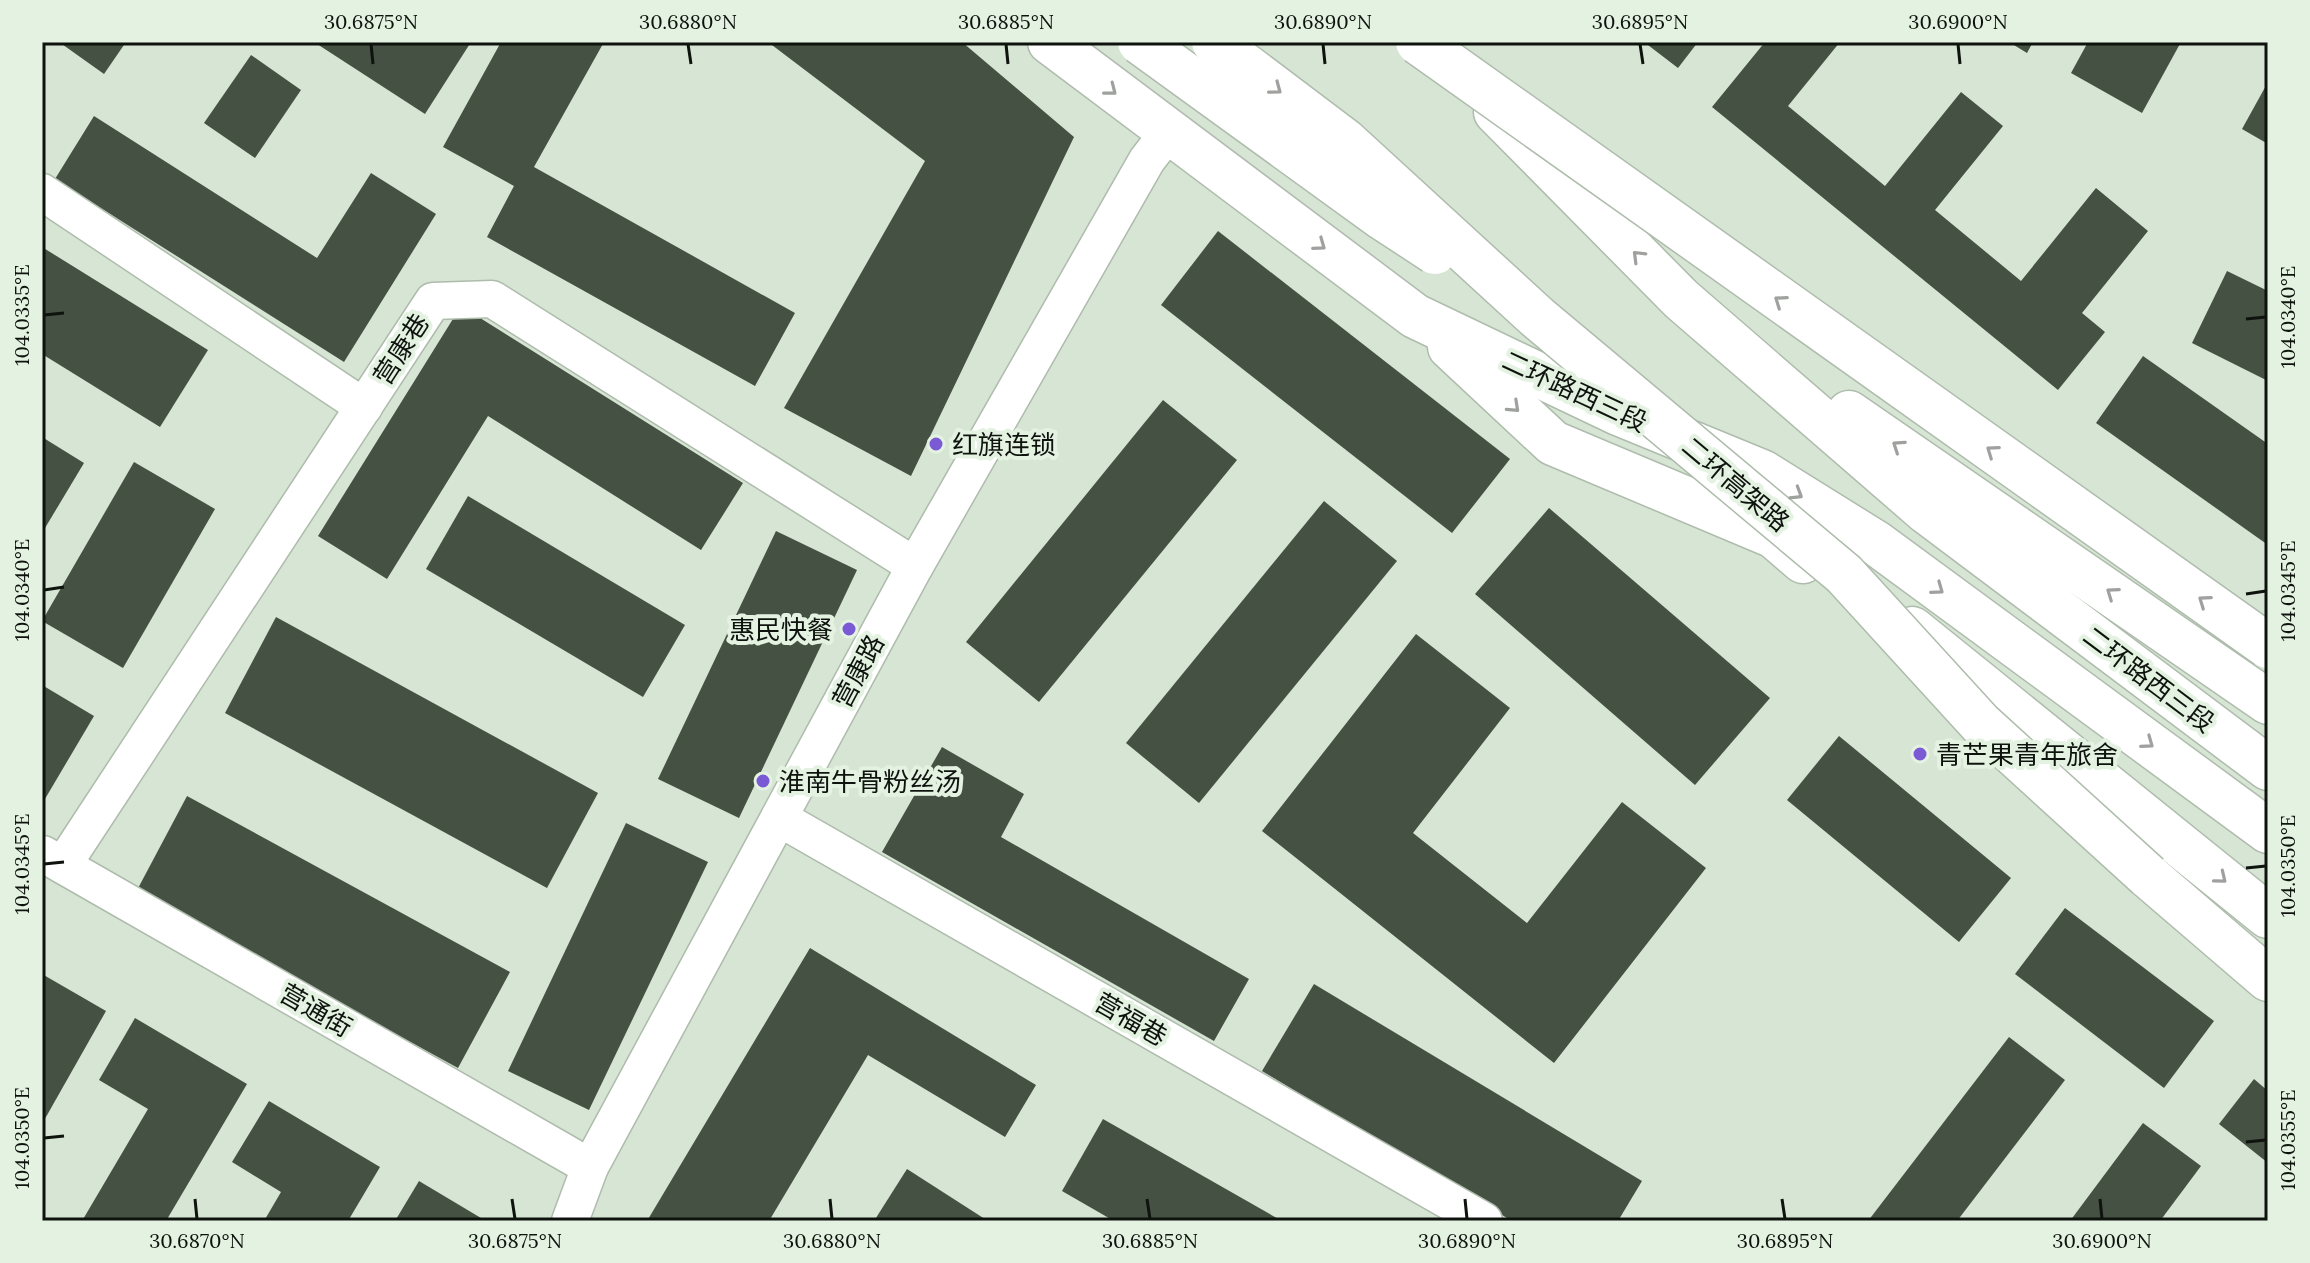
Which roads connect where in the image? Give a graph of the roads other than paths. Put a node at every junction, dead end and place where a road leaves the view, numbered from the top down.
1 (1050, 42) edge
2 (1140, 42) edge
3 (1214, 42) edge
4 (1418, 42) edge
5 (1427, 42) edge
6 (1168, 133) junction
7 (42, 192) edge
8 (1681, 299) junction
9 (1415, 316) junction
10 (1537, 317) junction
11 (364, 407) junction
12 (915, 566) junction
13 (1844, 574) junction
14 (2268, 646) edge
15 (2268, 702) edge
16 (2268, 768) edge
17 (779, 818) junction
18 (2268, 831) edge
19 (52, 859) edge
20 (2268, 916) edge
21 (2268, 957) edge
22 (2268, 979) edge
23 (590, 1167) junction
24 (570, 1221) edge
25 (1484, 1221) edge

1 -> 6 main road, 二环路西三段
2 - 10 main road, bridge
3 -> 10 main road, 二环高架路, bridge
14 -> 4 main road, bridge
8 -> 5 main road, 二环路西三段
6 -> 9 main road, 二环路西三段
6 - 12 street, 营康路
7 - 11 street
15 -> 8 main road
8 - 16 main road, 二环路西三段
9 -> 18 main road, 二环路西三段
9 -> 21 main road
10 - 13 main road, 二环高架路, bridge
11 - 12 street, 营康巷
11 - 19 street, 营康巷
12 - 17 street, 营康路
13 -> 20 main road, 二环高架路, bridge
13 - 22 main road, bridge
17 - 23 street, 营康路
17 - 25 street, 营福巷
19 - 23 street, 营通街
23 - 24 street, 营康路

